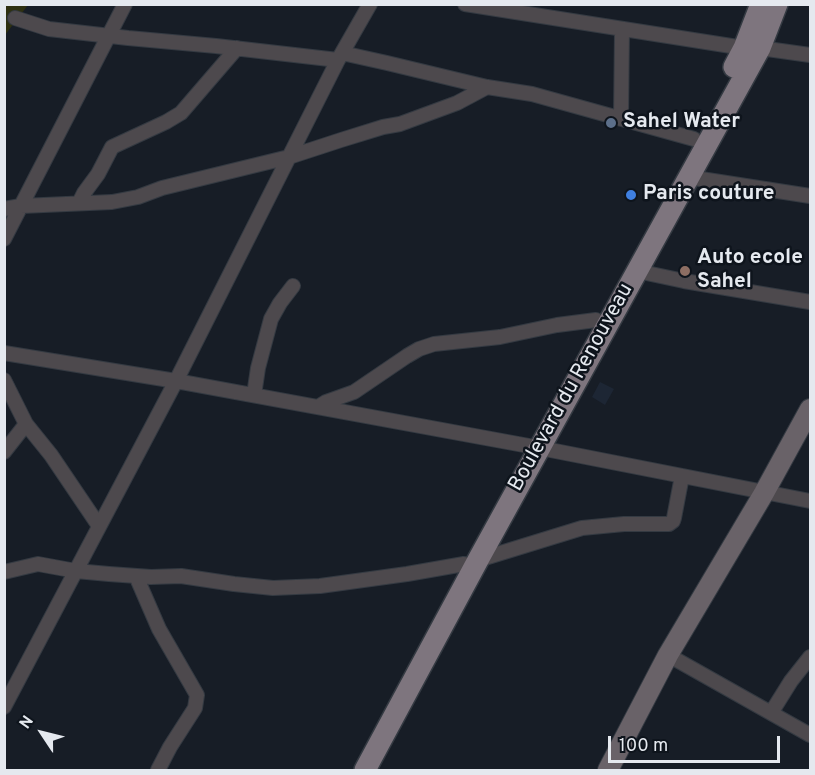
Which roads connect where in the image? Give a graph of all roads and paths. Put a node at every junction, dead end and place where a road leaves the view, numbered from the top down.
1 (124, 4) edge
2 (370, 4) edge
3 (465, 4) edge
4 (761, 4) edge
5 (777, 4) edge
6 (15, 18) dead end
7 (622, 29) junction
8 (108, 36) junction
9 (237, 48) junction
10 (752, 48) junction
11 (810, 55) edge
12 (340, 57) junction
13 (487, 87) junction
14 (621, 119) junction
15 (694, 139) junction
16 (289, 157) junction
17 (688, 177) junction
18 (810, 196) edge
19 (79, 203) junction
20 (21, 206) junction
21 (4, 209) edge
22 (4, 239) edge
23 (637, 271) junction
24 (293, 286) dead end
25 (810, 302) edge
26 (596, 320) junction
27 (4, 353) edge
28 (4, 380) edge
29 (176, 381) junction
30 (254, 395) junction
31 (318, 407) junction
32 (810, 409) edge
33 (26, 424) junction
34 (534, 447) junction
35 (4, 452) edge
36 (682, 476) junction
37 (764, 493) junction
38 (810, 501) edge
39 (99, 526) junction
40 (471, 562) junction
41 (76, 571) junction
42 (4, 572) edge
43 (136, 576) junction
44 (668, 655) junction
45 (810, 657) edge
46 (4, 707) edge
47 (771, 713) junction
48 (810, 735) edge
49 (158, 771) edge
50 (350, 771) edge
51 (365, 771) edge
52 (608, 771) edge

1 - 8 street
2 - 12 street
3 - 7 street
4 - 10 main road, Boulevard du Renouveau
5 - 10 main road, Boulevard du Renouveau
6 - 8 street
7 - 10 street
7 - 14 street
8 - 9 street
8 - 20 street
9 - 12 street
9 - 19 street
10 - 11 street
10 - 15 main road, Boulevard du Renouveau
10 - 17 main road, Boulevard du Renouveau
12 - 13 street
12 - 16 street
13 - 14 street
13 - 16 street
14 - 15 street
15 - 26 main road, Boulevard du Renouveau
16 - 19 street
16 - 29 street
17 - 18 street
17 - 23 main road, Boulevard du Renouveau
19 - 20 street
20 - 21 street
20 - 22 street
23 - 25 street
23 - 34 main road, Boulevard du Renouveau
24 - 30 street
26 - 31 street
26 - 34 main road, Boulevard du Renouveau
27 - 29 street
28 - 33 street
29 - 30 street
29 - 39 street
30 - 31 street
31 - 34 street
32 - 37 main road
33 - 35 street
33 - 39 street
34 - 36 street
34 - 40 main road, Boulevard du Renouveau
36 - 37 street
36 - 40 street
37 - 38 street
37 - 44 main road
39 - 41 street
40 - 43 street
40 - 50 main road, Boulevard du Renouveau
40 - 51 main road, Boulevard du Renouveau
41 - 42 street
41 - 43 street
41 - 46 street
43 - 49 street
44 - 47 street
44 - 52 main road
45 - 47 street
47 - 48 street

